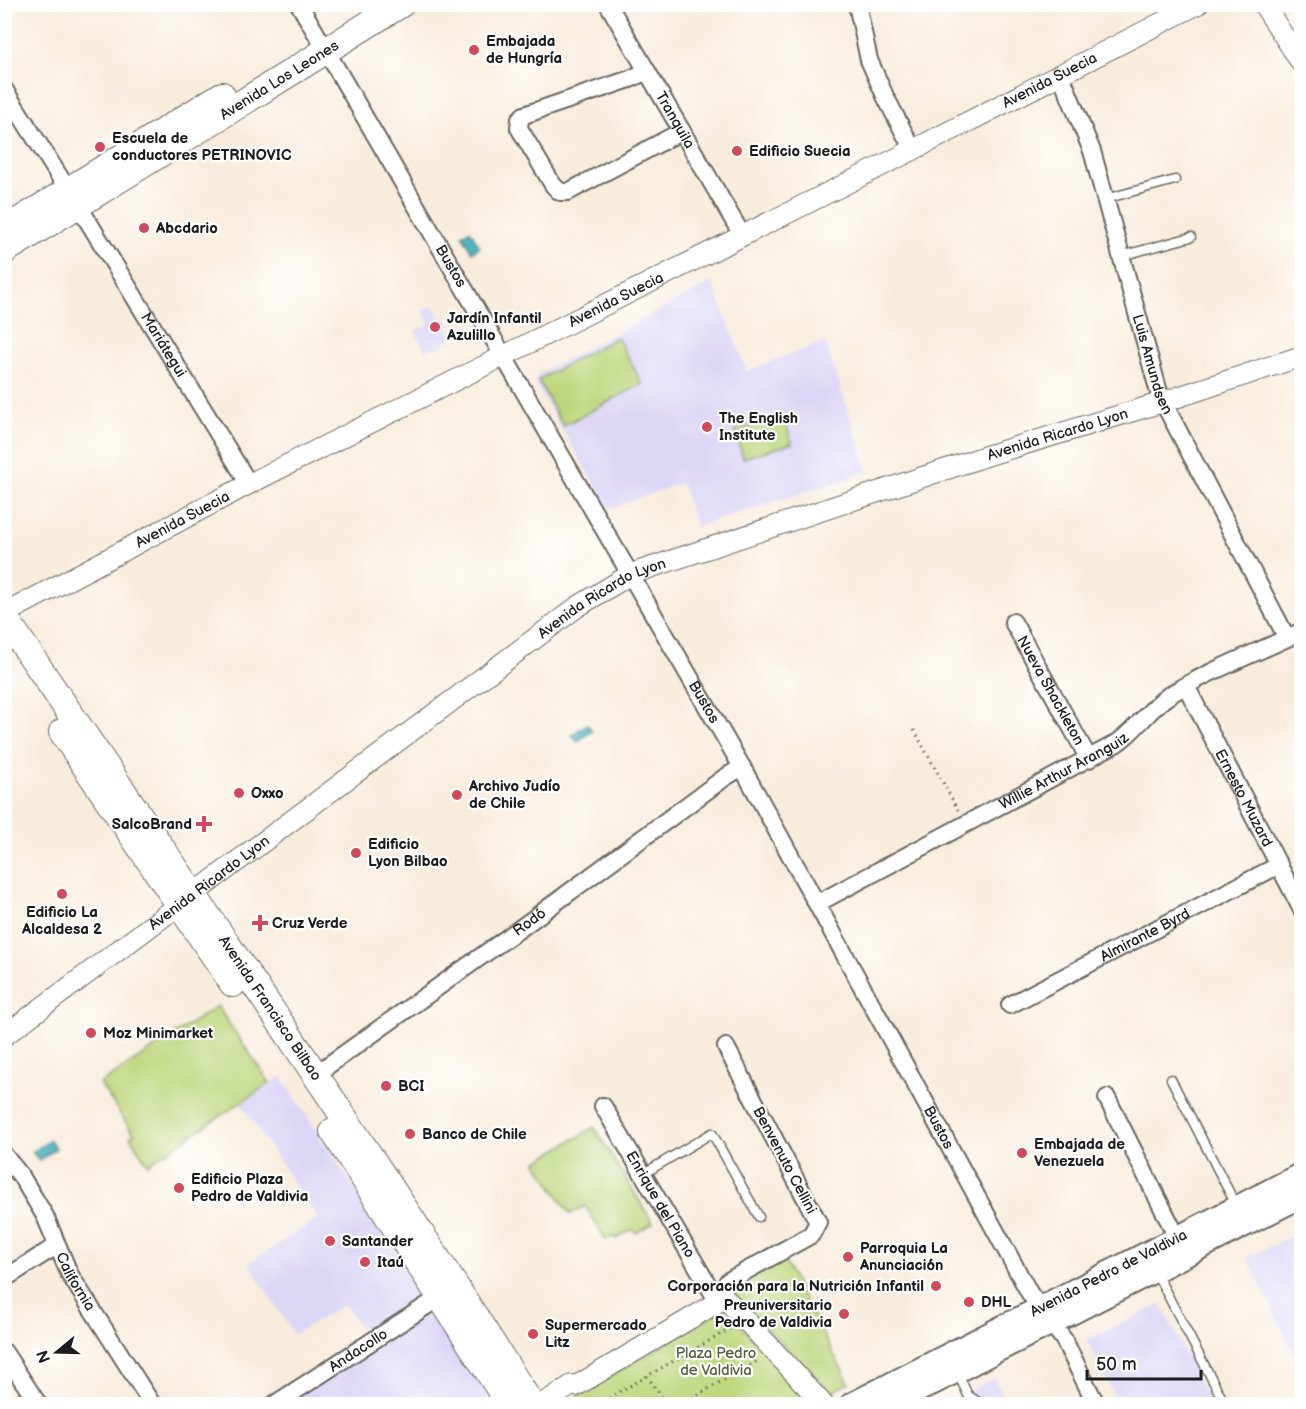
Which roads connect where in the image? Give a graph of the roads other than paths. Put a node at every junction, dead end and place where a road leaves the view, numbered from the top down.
1 (299, 4) edge
2 (368, 4) edge
3 (401, 4) edge
4 (609, 4) edge
5 (857, 4) edge
6 (1198, 4) edge
7 (1263, 4) edge
8 (322, 44) junction
9 (1302, 64) edge
10 (647, 71) junction
11 (1060, 73) junction
12 (4, 89) edge
13 (682, 131) junction
14 (914, 150) junction
15 (1175, 180) dead end
16 (73, 197) junction
17 (1105, 199) junction
18 (5, 234) edge
19 (742, 235) junction
20 (1191, 237) dead end
21 (1121, 256) junction
22 (1302, 356) edge
23 (503, 357) junction
24 (1163, 402) junction
25 (249, 484) junction
26 (631, 574) junction
27 (4, 615) edge
28 (1013, 622) dead end
29 (1294, 635) edge
30 (4, 647) edge
31 (1186, 686) junction
32 (1089, 759) junction
33 (742, 767) junction
34 (1279, 865) junction
35 (187, 901) junction
36 (818, 903) junction
37 (1302, 910) edge
38 (1010, 1005) dead end
39 (4, 1036) edge
40 (726, 1047) dead end
41 (316, 1074) junction
42 (1171, 1078) dead end
43 (1107, 1098) dead end
44 (603, 1106) dead end
45 (4, 1155) edge
46 (643, 1174) junction
47 (1301, 1182) edge
48 (1237, 1207) junction
49 (759, 1217) dead end
50 (56, 1246) junction
51 (1181, 1246) junction
52 (1155, 1270) junction
53 (4, 1279) edge
54 (440, 1296) junction
55 (722, 1300) junction
56 (1046, 1316) junction
57 (4, 1352) edge
58 (957, 1372) junction
59 (38, 1404) edge
60 (152, 1404) edge
61 (275, 1404) edge
62 (509, 1404) edge
63 (531, 1404) edge
64 (542, 1404) edge
65 (823, 1404) edge
66 (852, 1404) edge
67 (892, 1404) edge
68 (981, 1404) edge
69 (1096, 1404) edge
70 (1225, 1404) edge

1 - 8 street, Bustos
2 - 8 main road, Avenida Los Leones
3 - 8 main road, Avenida Los Leones
4 - 10 street, Tranquila
5 - 14 street
6 - 11 street, Avenida Suecia
7 - 9 street
8 - 16 main road, Avenida Los Leones
8 - 23 street, Bustos
10 - 13 street, Tranquila
10 - 13 street
11 - 14 street, Avenida Suecia
11 - 17 street, Luis Amundsen
12 - 16 street, Mariátegui
13 - 19 street, Tranquila
14 - 19 street, Avenida Suecia
15 - 17 lane
16 - 18 main road, Avenida Los Leones
16 - 25 street, Mariátegui
17 - 21 street, Luis Amundsen
19 - 23 street, Avenida Suecia
20 - 21 lane
21 - 24 street, Luis Amundsen
22 - 24 street, Avenida Ricardo Lyon
23 - 25 street, Avenida Suecia
23 - 26 street, Bustos
24 - 26 street, Avenida Ricardo Lyon
24 - 29 street, Luis Amundsen
25 - 27 street, Avenida Suecia
26 - 33 street, Bustos
26 - 35 street, Avenida Ricardo Lyon
27 - 35 main road, Avenida Francisco Bilbao
28 - 32 street, Nueva Shackleton
29 - 31 street, Willie Arthur Aranguiz
30 - 35 main road, Avenida Francisco Bilbao
31 - 32 street, Willie Arthur Aranguiz
31 - 34 street, Ernesto Muzard
32 - 36 street, Willie Arthur Aranguiz
33 - 36 street, Bustos
33 - 41 street, Rodó
34 - 37 street, Ernesto Muzard
34 - 38 street, Almirante Byrd
35 - 39 street, Avenida Ricardo Lyon
35 - 41 main road, Avenida Francisco Bilbao
35 - 54 main road, Avenida Francisco Bilbao
36 - 56 street, Bustos
40 - 55 street, Benvenuto Cellini
41 - 63 main road, Avenida Francisco Bilbao
42 - 48 lane
43 - 51 street
44 - 46 street, Enrique del Piano
45 - 50 street, California
46 - 49 lane
46 - 55 street, Enrique del Piano
47 - 48 main road, Avenida Pedro de Valdivia
47 - 51 main road, Avenida Pedro de Valdivia
48 - 51 main road, Avenida Pedro de Valdivia
50 - 53 street
50 - 60 street, California
51 - 52 main road, Avenida Pedro de Valdivia
51 - 56 main road, Avenida Pedro de Valdivia
52 - 56 main road, Avenida Pedro de Valdivia
52 - 70 lane
54 - 61 street, Andacollo
54 - 62 main road, Avenida Francisco Bilbao
55 - 64 street
55 - 65 street
56 - 58 main road, Avenida Pedro de Valdivia
56 - 66 main road, Avenida Pedro de Valdivia
56 - 69 street, Bustos
57 - 59 street
58 - 67 main road, Avenida Pedro de Valdivia
58 - 68 lane

